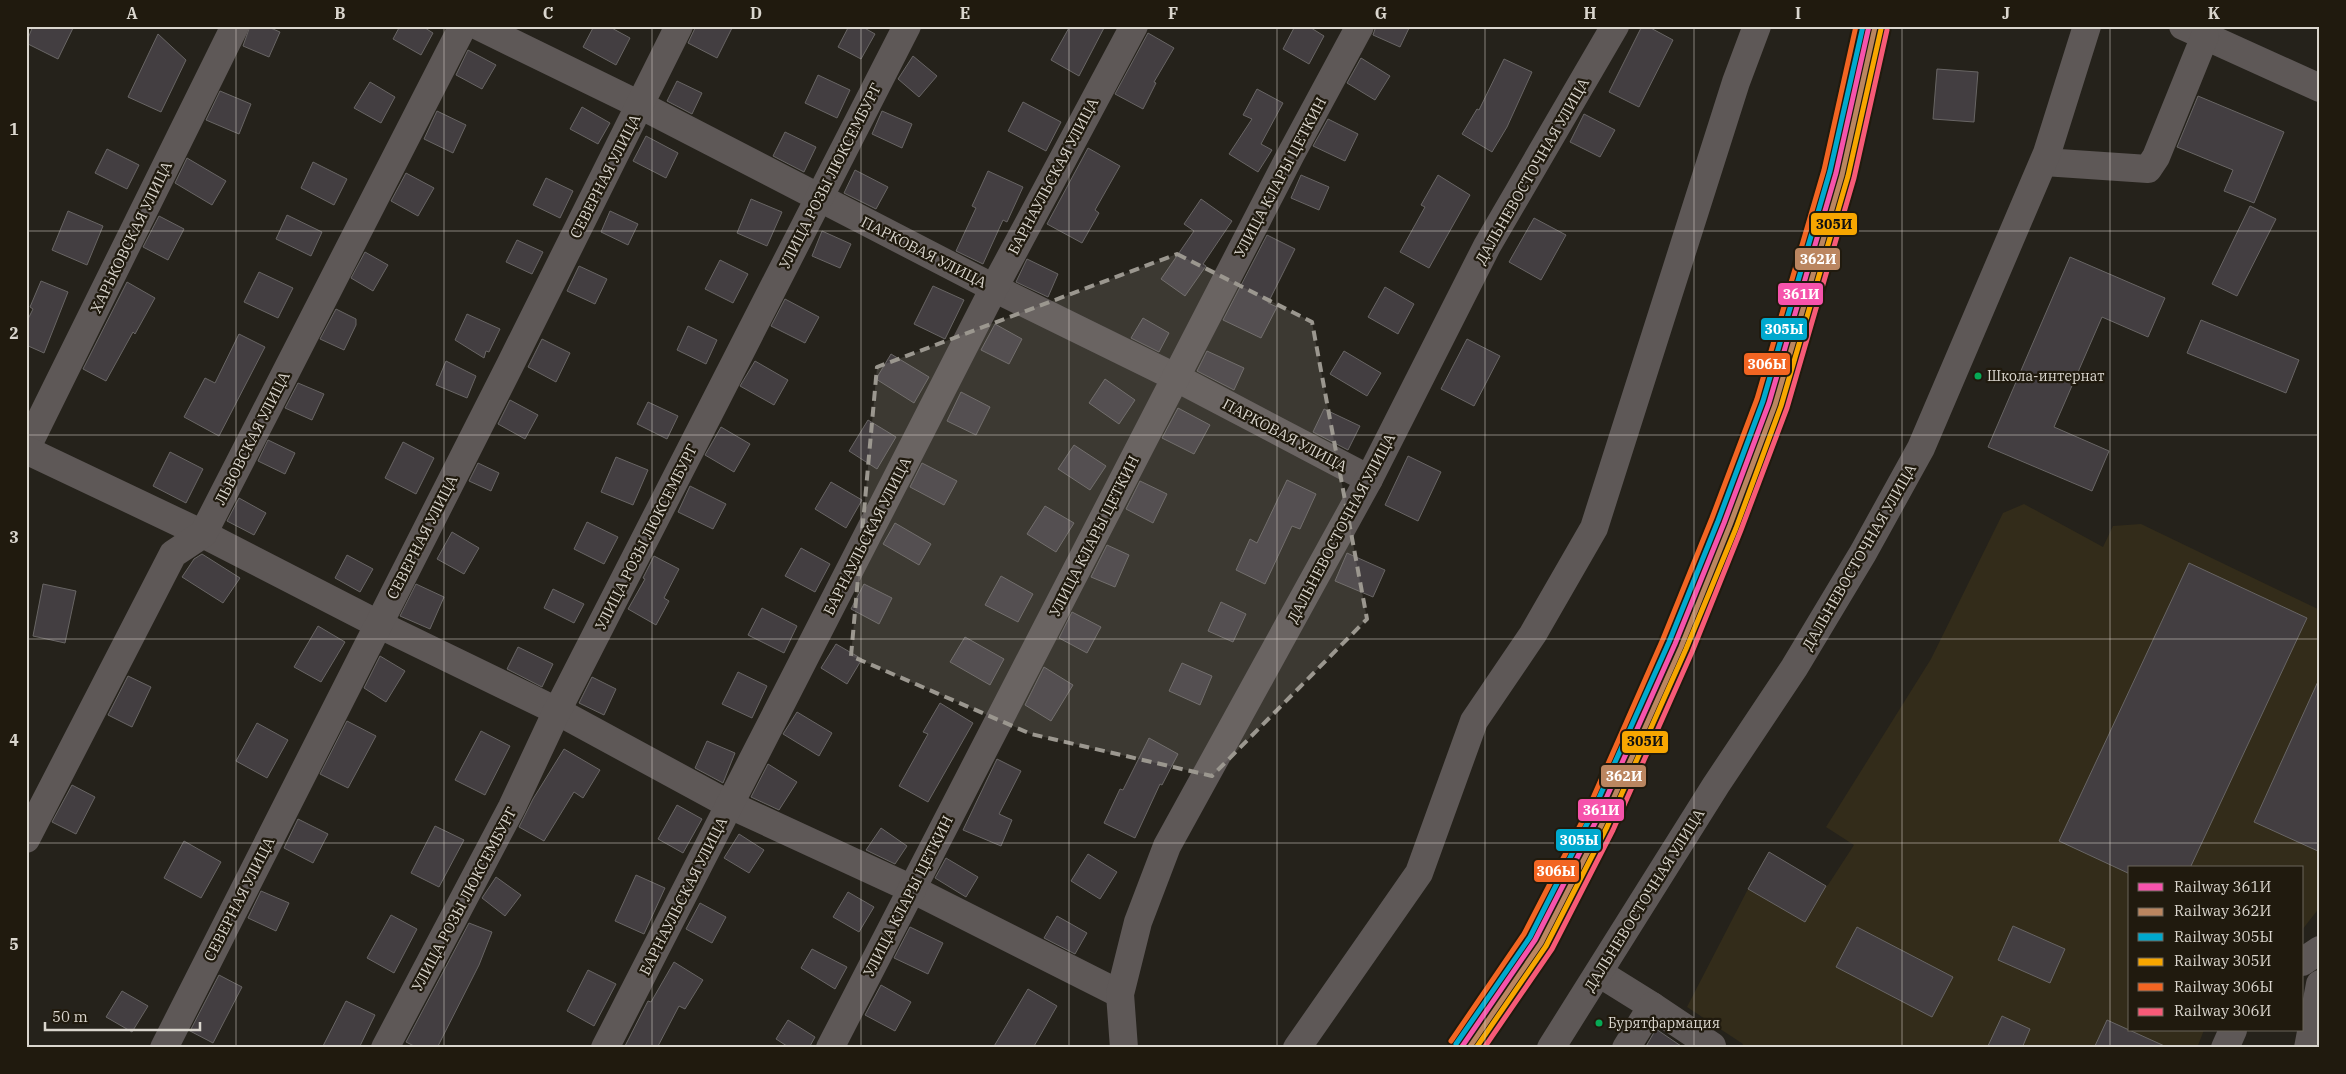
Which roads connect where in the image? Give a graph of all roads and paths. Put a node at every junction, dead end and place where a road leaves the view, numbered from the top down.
1 (235, 26) edge
2 (463, 26) edge
3 (478, 26) edge
4 (679, 26) edge
5 (907, 26) edge
6 (1134, 26) edge
7 (1360, 26) edge
8 (1614, 26) edge
9 (1757, 26) edge
10 (2087, 26) edge
11 (2194, 31) edge
12 (2320, 88) edge
13 (640, 106) junction
14 (2044, 162) junction
15 (818, 199) junction
16 (994, 288) junction
17 (1175, 377) junction
18 (26, 449) edge
19 (1369, 479) junction
20 (203, 534) junction
21 (378, 624) junction
22 (557, 711) junction
23 (730, 805) junction
24 (26, 839) edge
25 (912, 889) junction
26 (2320, 950) edge
27 (2304, 961) edge
28 (1598, 973) junction
29 (2320, 984) edge
30 (1120, 994) junction
31 (1652, 1006) junction
32 (2232, 1032) edge
33 (164, 1048) edge
34 (385, 1048) edge
35 (606, 1048) edge
36 (830, 1048) edge
37 (1124, 1048) edge
38 (1297, 1048) edge
39 (1551, 1048) edge
40 (1626, 1048) edge
41 (1710, 1048) edge
42 (2225, 1048) edge
43 (2308, 1048) edge

1 - 18 street, ХАРЬКОВСКАЯ УЛИЦА
2 - 20 street, ЛЬВОВСКАЯ УЛИЦА
3 - 13 street, ПАРКОВАЯ УЛИЦА
4 - 13 street, СЕВЕРНАЯ УЛИЦА
5 - 15 street, УЛИЦА РОЗЫ ЛЮКСЕМБУРГ
6 - 16 street, БАРНАУЛЬСКАЯ УЛИЦА
7 - 17 street, УЛИЦА КЛАРЫ ЦЕТКИН
8 - 19 street, ДАЛЬНЕВОСТОЧНАЯ УЛИЦА
9 - 38 street
10 - 14 street, ДАЛЬНЕВОСТОЧНАЯ УЛИЦА
11 - 12 street
11 - 14 street
13 - 15 street, ПАРКОВАЯ УЛИЦА
13 - 21 street, СЕВЕРНАЯ УЛИЦА
14 - 28 street, ДАЛЬНЕВОСТОЧНАЯ УЛИЦА
15 - 16 street, ПАРКОВАЯ УЛИЦА
15 - 22 street, УЛИЦА РОЗЫ ЛЮКСЕМБУРГ
16 - 17 street, ПАРКОВАЯ УЛИЦА
16 - 23 street, БАРНАУЛЬСКАЯ УЛИЦА
17 - 19 street, ПАРКОВАЯ УЛИЦА
17 - 25 street, УЛИЦА КЛАРЫ ЦЕТКИН
18 - 20 street
19 - 30 street, ДАЛЬНЕВОСТОЧНАЯ УЛИЦА
20 - 21 street
20 - 24 street, ЛЬВОВСКАЯ УЛИЦА
21 - 22 street
21 - 33 street, СЕВЕРНАЯ УЛИЦА
22 - 23 street
22 - 34 street, УЛИЦА РОЗЫ ЛЮКСЕМБУРГ
23 - 25 street
23 - 35 street, БАРНАУЛЬСКАЯ УЛИЦА
25 - 30 street
25 - 36 street, УЛИЦА КЛАРЫ ЦЕТКИН
26 - 27 street
28 - 31 street
28 - 39 street, ДАЛЬНЕВОСТОЧНАЯ УЛИЦА
29 - 43 street
30 - 37 street, ДАЛЬНЕВОСТОЧНАЯ УЛИЦА
31 - 40 street
31 - 41 street
32 - 42 street

